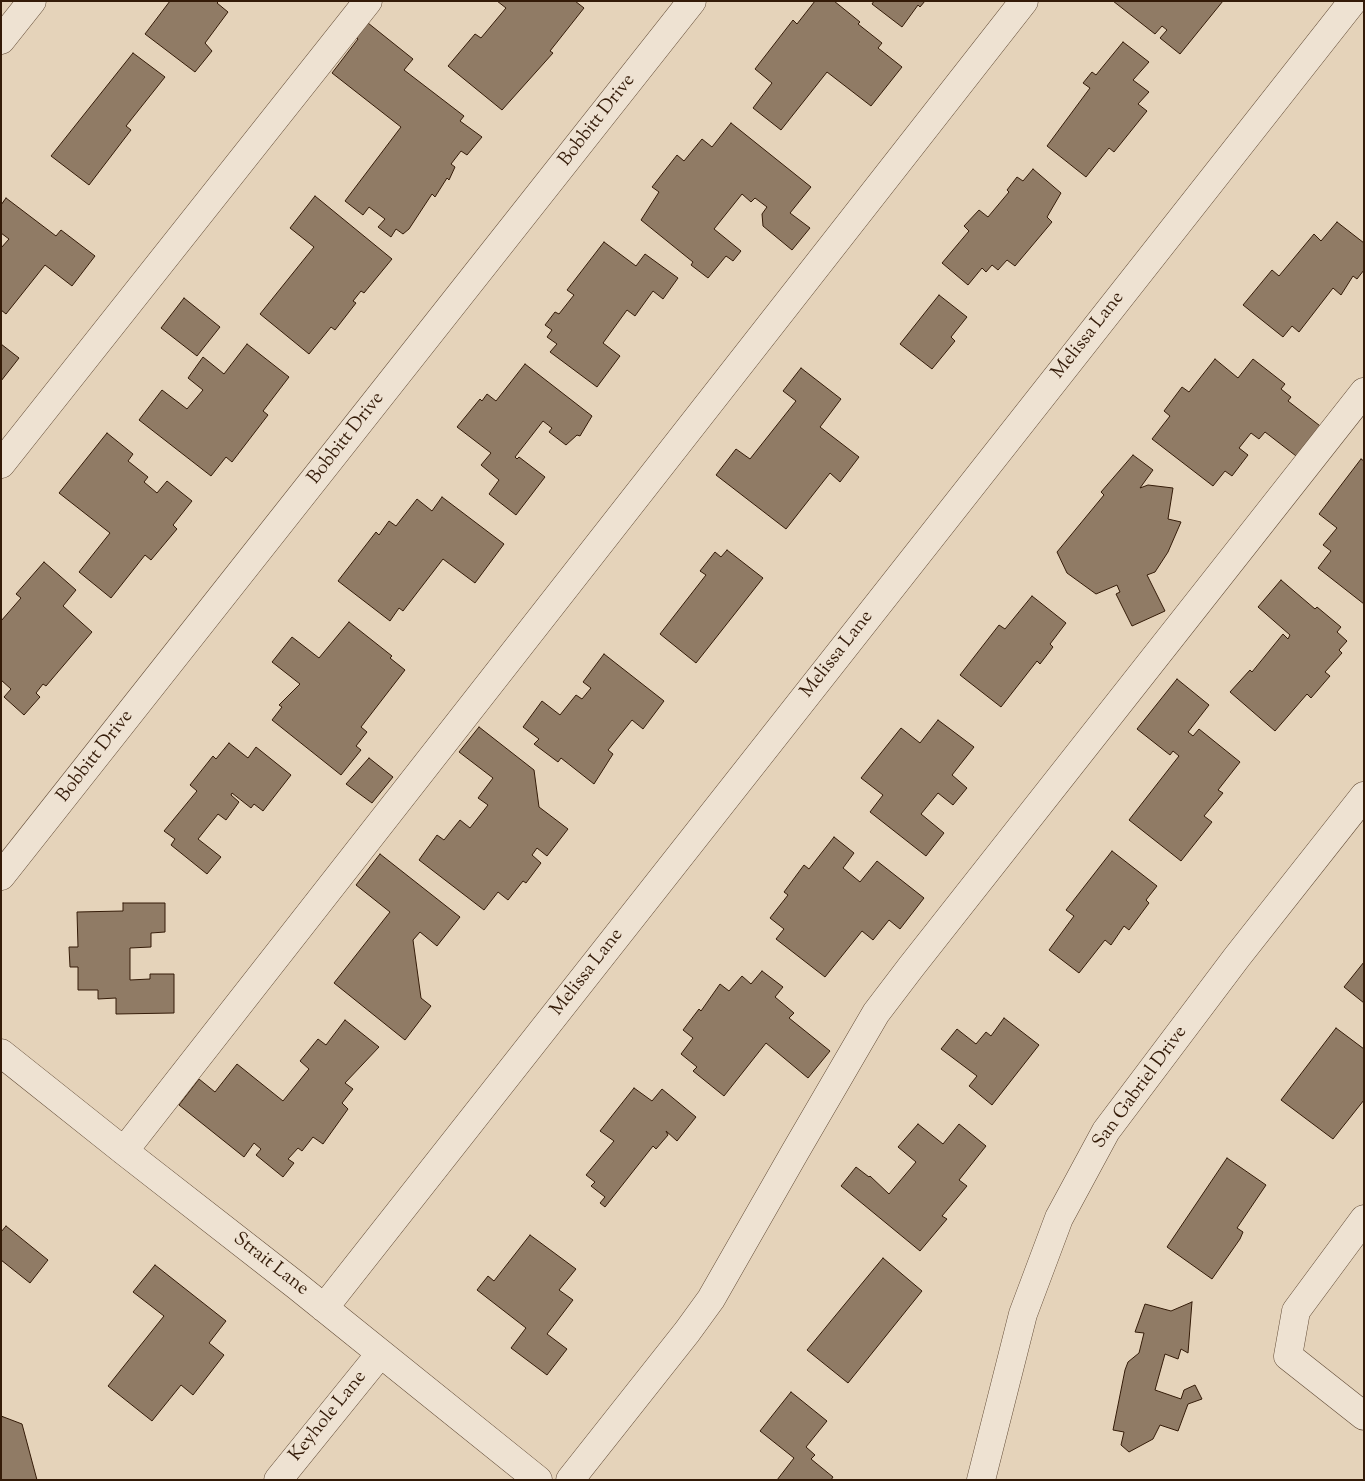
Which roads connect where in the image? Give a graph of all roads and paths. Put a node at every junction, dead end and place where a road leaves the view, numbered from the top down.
1 (32, 1) edge
2 (368, 1) edge
3 (692, 1) edge
4 (1024, 1) edge
5 (1353, 1) edge
6 (1, 40) edge
7 (1364, 392) edge
8 (1, 464) edge
9 (1364, 796) edge
10 (1, 876) edge
11 (1, 1053) edge
12 (124, 1151) junction
13 (1364, 1219) edge
14 (324, 1308) junction
15 (380, 1354) junction
16 (1364, 1416) edge
17 (278, 1480) edge
18 (538, 1480) edge
19 (570, 1480) edge
20 (981, 1480) edge

1 - 6 street
2 - 8 street
3 - 10 street, Bobbitt Drive
4 - 12 street
5 - 14 street, Melissa Lane
7 - 19 street
9 - 20 street, San Gabriel Drive
11 - 12 street, Strait Lane
12 - 14 street, Strait Lane
13 - 16 street
14 - 15 street, Strait Lane
15 - 17 street, Keyhole Lane
15 - 18 street, Strait Lane

